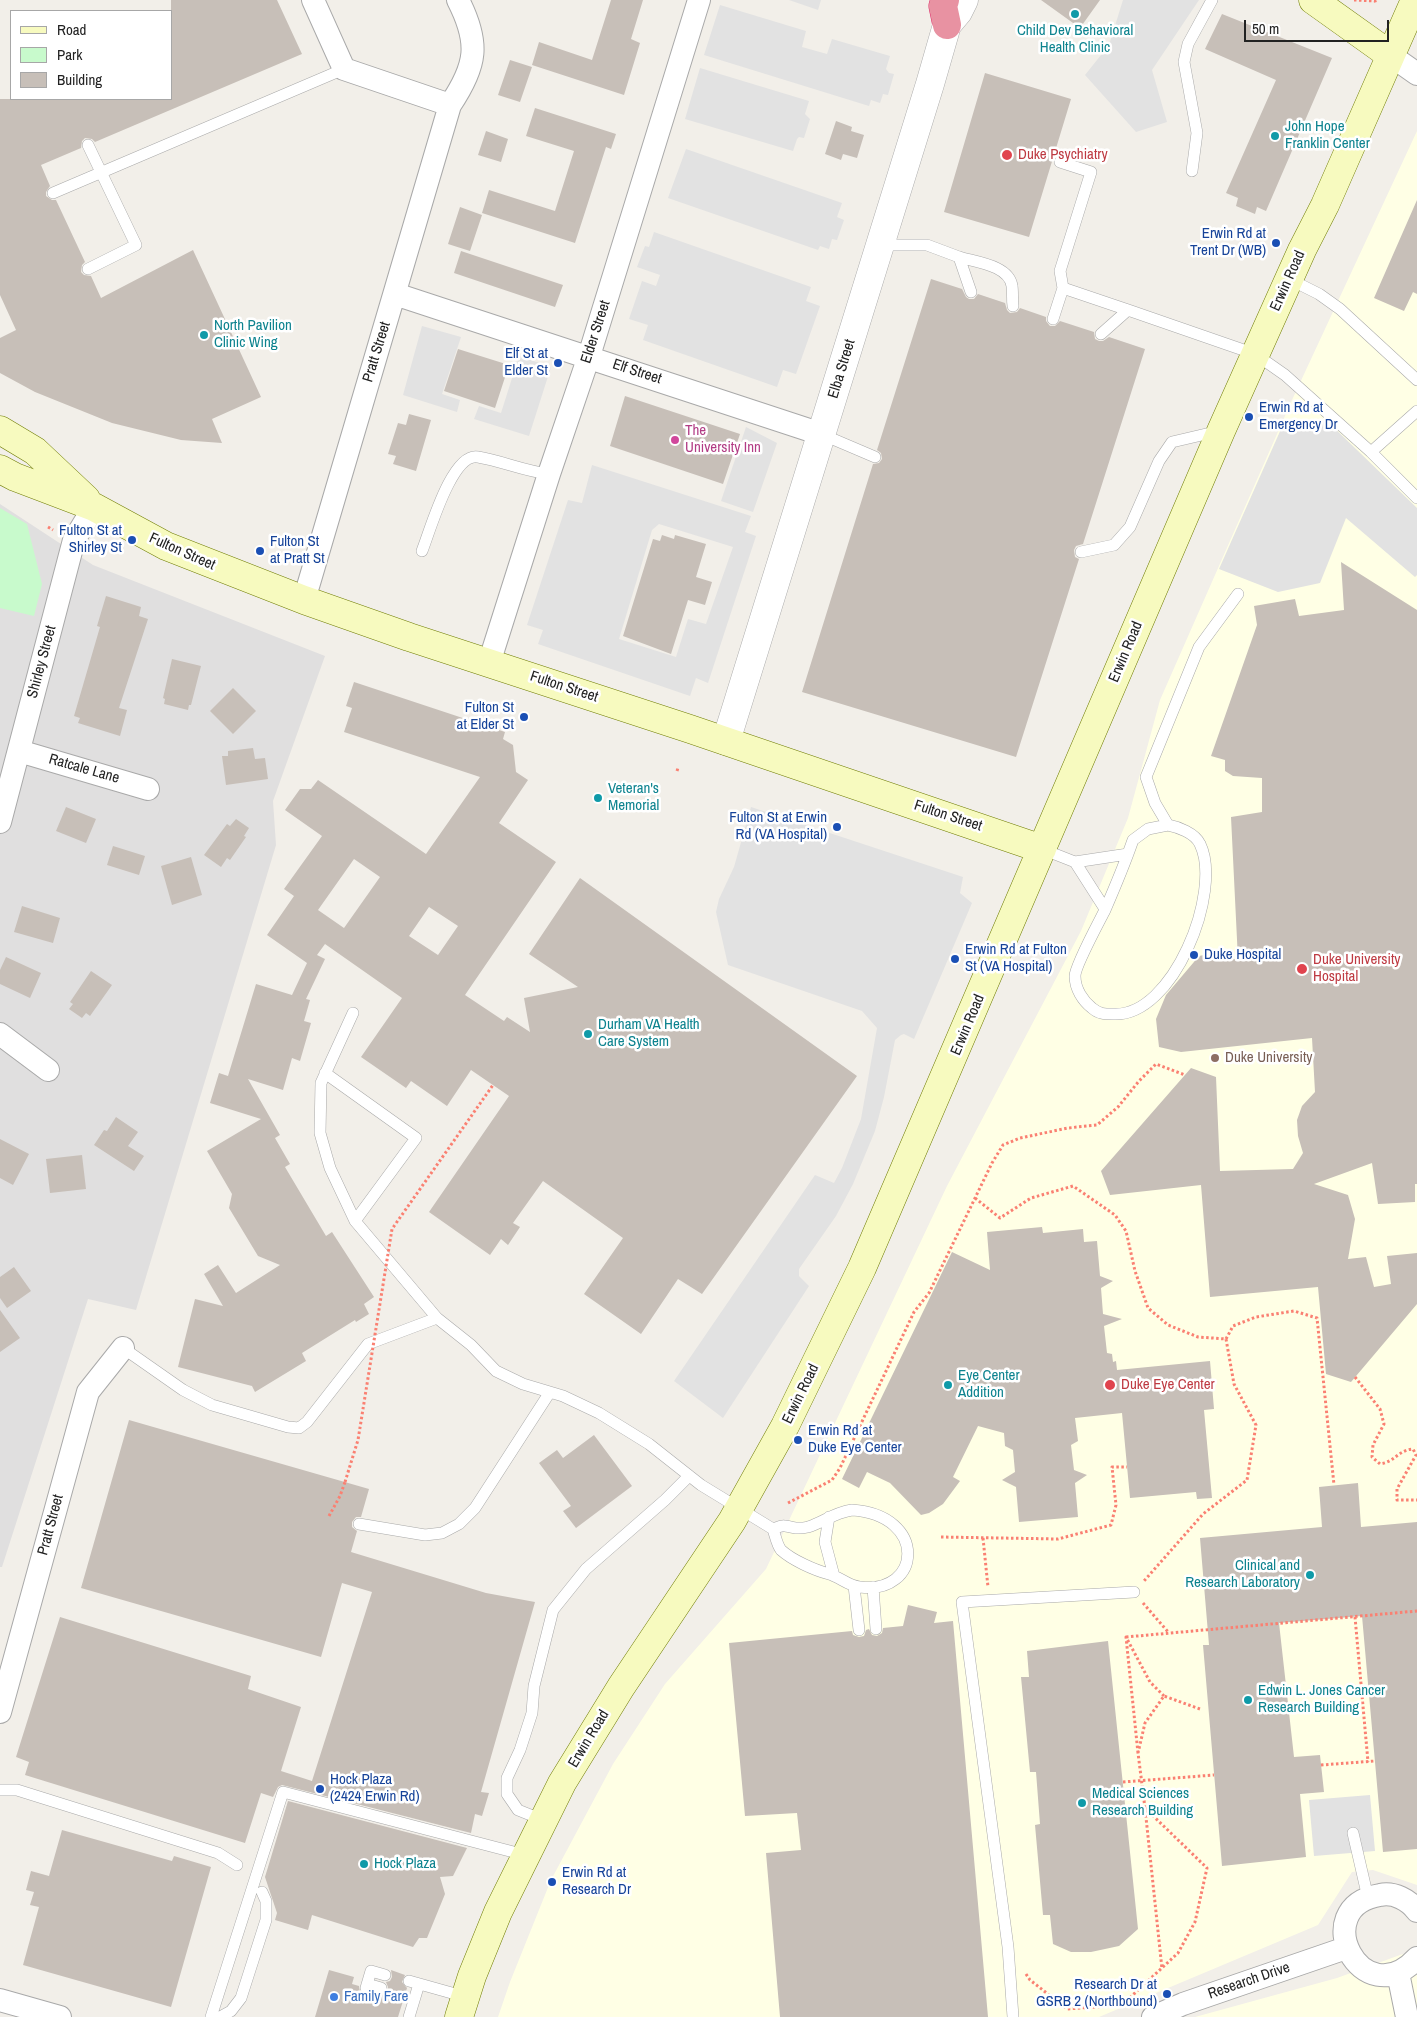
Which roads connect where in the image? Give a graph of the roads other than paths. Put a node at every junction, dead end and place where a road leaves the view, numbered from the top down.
1 (313, 0) edge
2 (458, 0) edge
3 (699, 0) edge
4 (964, 0) edge
5 (1212, 0) edge
6 (1313, 0) edge
7 (1415, 0) edge
8 (946, 12) edge
9 (1390, 55) junction
10 (344, 69) junction
11 (1417, 74) edge
12 (450, 105) junction
13 (88, 145) dead end
14 (1060, 162) dead end
15 (1192, 171) dead end
16 (101, 172) junction
17 (54, 193) dead end
18 (881, 245) junction
19 (959, 258) junction
20 (88, 269) dead end
21 (1289, 279) junction
22 (1063, 288) junction
23 (971, 292) dead end
24 (395, 294) junction
25 (1013, 306) dead end
26 (1128, 310) junction
27 (1053, 319) dead end
28 (1101, 334) dead end
29 (1255, 354) junction
30 (589, 356) junction
31 (1417, 380) edge
32 (1417, 411) edge
33 (0, 430) edge
34 (1220, 431) junction
35 (821, 434) junction
36 (1370, 452) junction
37 (875, 456) dead end
38 (0, 469) edge
39 (549, 474) junction
40 (1417, 498) edge
41 (94, 506) junction
42 (422, 551) dead end
43 (1081, 552) dead end
44 (1238, 594) dead end
45 (304, 600) junction
46 (489, 663) junction
47 (726, 741) junction
48 (19, 751) junction
49 (148, 789) dead end
50 (0, 822) edge
51 (1168, 825) junction
52 (1042, 849) junction
53 (1128, 854) junction
54 (1075, 862) junction
55 (1105, 909) junction
56 (353, 1013) dead end
57 (0, 1034) edge
58 (48, 1070) dead end
59 (325, 1072) junction
60 (355, 1221) junction
61 (437, 1318) junction
62 (123, 1348) joint
63 (550, 1392) junction
64 (689, 1476) junction
65 (739, 1508) junction
66 (829, 1517) junction
67 (359, 1524) dead end
68 (773, 1529) junction
69 (834, 1576) junction
70 (854, 1586) junction
71 (873, 1587) junction
72 (1134, 1592) road end
73 (876, 1629) dead end
74 (859, 1630) dead end
75 (0, 1712) edge
76 (0, 1790) edge
77 (543, 1820) junction
78 (1353, 1834) dead end
79 (525, 1855) junction
80 (237, 1865) dead end
81 (262, 1892) dead end
82 (1368, 1898) junction
83 (1417, 1911) edge
84 (1346, 1948) junction
85 (1417, 1958) edge
86 (1398, 1973) junction
87 (385, 1974) dead end
88 (381, 1988) dead end
89 (0, 2000) edge
90 (462, 2007) edge
91 (60, 2017) edge
92 (211, 2017) edge
93 (220, 2017) edge
94 (409, 2017) edge
95 (1013, 2017) edge
96 (1153, 2017) edge
97 (1408, 2017) edge

1 - 10 street
2 - 12 street, Pratt Street
3 - 30 street, Elder Street
4 - 8 street, Elba Street
5 - 15 lane
6 - 9 main road
7 - 9 main road, Erwin Road
8 - 18 street, Elba Street
9 - 11 street
9 - 21 main road, Erwin Road
10 - 12 street
10 - 16 lane
12 - 24 street, Pratt Street
13 - 16 lane
14 - 22 lane
16 - 17 lane
16 - 20 lane
18 - 19 lane
18 - 35 street, Elba Street
19 - 23 lane
19 - 25 lane
21 - 29 main road, Erwin Road
21 - 31 lane
22 - 26 lane
22 - 27 lane
24 - 30 street, Elf Street
24 - 45 street, Pratt Street
26 - 28 lane
26 - 29 lane
29 - 34 main road, Erwin Road
29 - 36 lane
30 - 35 street, Elf Street
30 - 39 street, Elder Street
32 - 36 lane
33 - 41 main road, Fulton Street
34 - 43 lane
34 - 52 main road, Erwin Road
35 - 37 lane
35 - 47 street, Elba Street
36 - 40 lane
38 - 41 main road, Fulton Street
39 - 42 lane
39 - 46 street, Elder Street
41 - 45 main road, Fulton Street
41 - 48 street, Shirley Street
44 - 51 lane
45 - 46 main road, Fulton Street
46 - 47 main road, Fulton Street
47 - 52 main road, Fulton Street
48 - 49 street, Ratcale Lane
48 - 50 street, Shirley Street
51 - 53 lane
51 - 55 lane
52 - 54 lane
52 - 65 main road, Erwin Road
53 - 54 lane
53 - 55 lane
54 - 55 lane
56 - 59 lane
57 - 58 street
59 - 60 lane
59 - 60 lane
60 - 61 lane
61 - 62 lane
61 - 63 lane
62 - 75 street, Pratt Street
63 - 64 lane
63 - 67 lane
64 - 65 lane
64 - 77 lane
65 - 68 lane
65 - 77 main road, Erwin Road
66 - 68 lane
66 - 69 lane
66 - 71 lane
68 - 69 lane
69 - 70 lane
70 - 71 lane
70 - 74 lane
71 - 73 lane
72 - 95 lane
76 - 80 lane
77 - 79 main road, Erwin Road
78 - 82 lane
79 - 90 main road, Erwin Road
79 - 92 lane
81 - 93 lane
82 - 83 street
82 - 84 street
84 - 86 street
84 - 96 street, Research Drive
85 - 86 street
86 - 97 street
87 - 88 lane
89 - 91 street
90 - 94 lane

